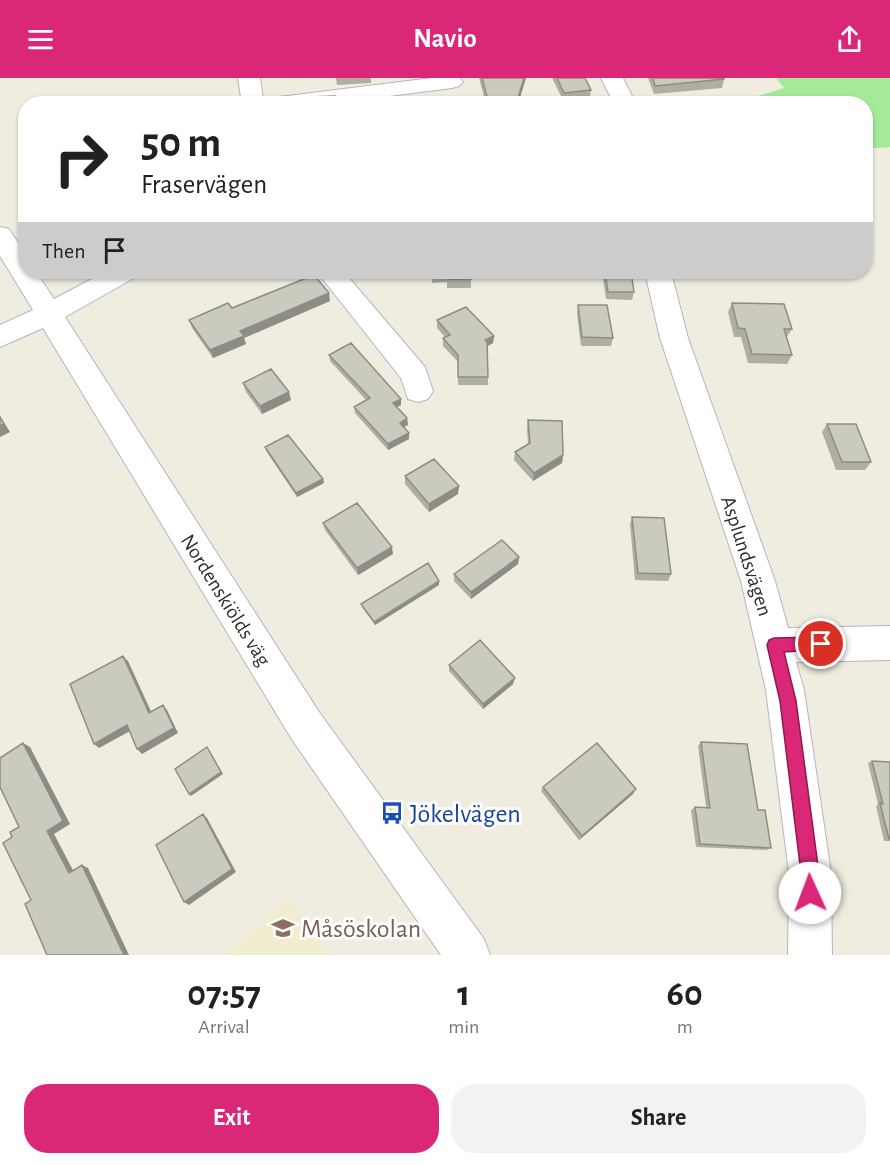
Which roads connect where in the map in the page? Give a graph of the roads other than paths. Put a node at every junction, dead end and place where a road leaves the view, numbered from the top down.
1 (249, 78) edge
2 (612, 78) edge
3 (452, 82) dead end
4 (251, 96) edge
5 (336, 96) edge
6 (621, 96) edge
7 (0, 235) edge
8 (18, 265) edge
9 (27, 279) edge
10 (112, 279) edge
11 (336, 279) edge
12 (660, 279) edge
13 (48, 314) junction
14 (0, 337) edge
15 (418, 391) dead end
16 (890, 643) edge
17 (774, 645) junction
18 (468, 955) edge
19 (810, 955) edge

1 - 4 street
2 - 6 street
3 - 5 street
7 - 8 street, Nordenskiölds väg
9 - 13 street, Nordenskiölds väg
10 - 13 street
11 - 15 street
12 - 17 street, Asplundsvägen
13 - 14 street
13 - 18 street, Nordenskiölds väg
16 - 17 street
17 - 19 street, Asplundsvägen

